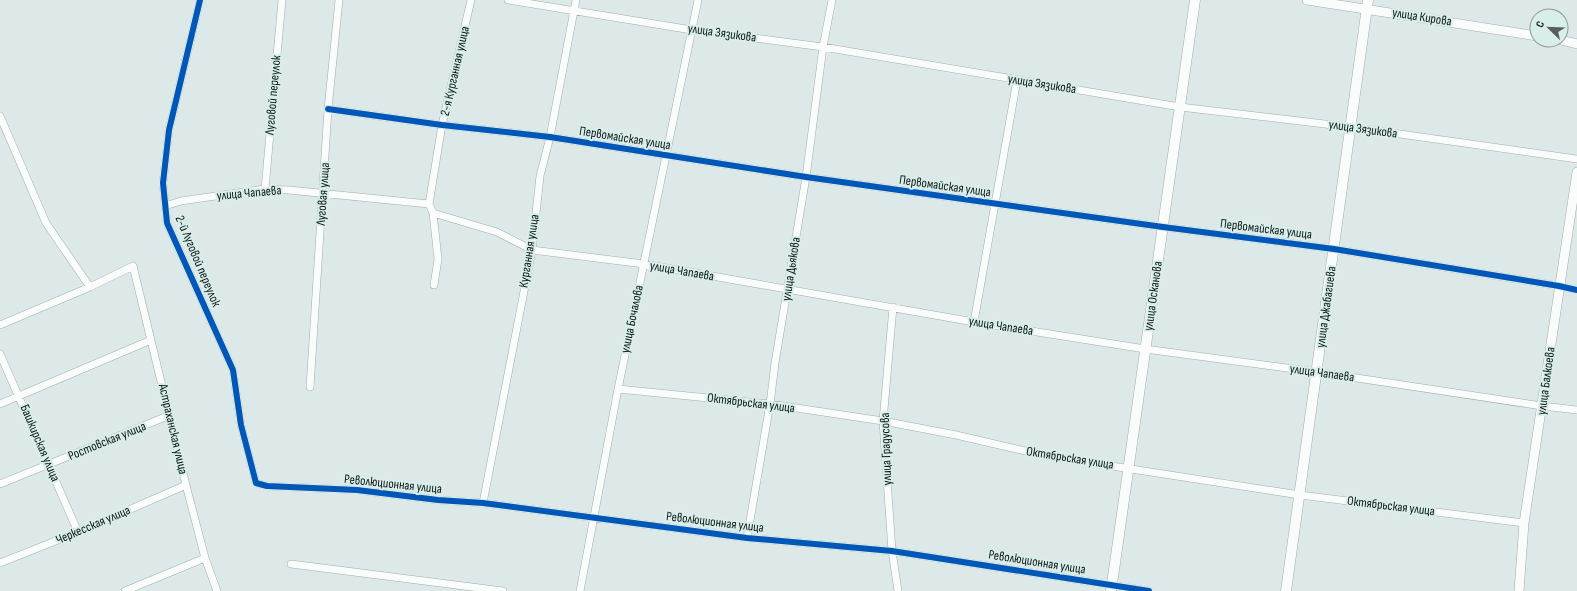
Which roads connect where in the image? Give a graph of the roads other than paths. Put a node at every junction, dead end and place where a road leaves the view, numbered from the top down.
1 (200, 0) edge
2 (282, 0) edge
3 (339, 0) edge
4 (471, 0) edge
5 (508, 0) edge
6 (576, 0) edge
7 (698, 0) edge
8 (832, 0) edge
9 (1195, 0) edge
10 (1307, 0) edge
11 (1368, 4) edge
12 (574, 10) junction
13 (692, 30) junction
14 (1529, 34) edge
15 (823, 47) junction
16 (1017, 80) junction
17 (1180, 107) junction
18 (328, 109) junction
19 (0, 116) edge
20 (442, 126) junction
21 (1350, 127) junction
22 (550, 137) junction
23 (666, 156) junction
24 (1577, 159) edge
25 (1577, 172) edge
26 (806, 177) junction
27 (265, 189) junction
28 (323, 193) junction
29 (429, 204) junction
30 (994, 204) junction
31 (165, 206) junction
32 (433, 213) junction
33 (1163, 227) junction
34 (1334, 249) junction
35 (532, 250) junction
36 (644, 264) junction
37 (434, 285) dead end
38 (1559, 286) junction
39 (90, 287) junction
40 (787, 289) junction
41 (1577, 290) edge
42 (893, 307) junction
43 (974, 322) junction
44 (0, 325) edge
45 (151, 340) junction
46 (1145, 349) junction
47 (0, 354) edge
48 (1317, 372) junction
49 (310, 388) dead end
50 (618, 389) junction
51 (20, 396) junction
52 (0, 404) edge
53 (770, 404) junction
54 (1542, 406) junction
55 (1577, 410) edge
56 (170, 415) junction
57 (883, 421) junction
58 (49, 464) junction
59 (1128, 468) junction
60 (0, 484) edge
61 (186, 485) junction
62 (277, 486) joint
63 (1300, 495) junction
64 (483, 503) junction
65 (593, 518) junction
66 (1524, 523) junction
67 (78, 532) junction
68 (747, 538) junction
69 (892, 551) junction
70 (205, 558) junction
71 (0, 563) edge
72 (290, 564) dead end
73 (1111, 588) edge
74 (125, 591) edge
75 (217, 591) edge
76 (503, 591) edge
77 (580, 591) edge
78 (898, 591) edge
79 (1149, 591) edge
80 (1286, 591) edge
81 (1519, 591) edge

1 - 31 street, 2-й Луговой переулок
2 - 27 street, Луговой переулок
3 - 18 street, Луговая улица
4 - 20 street, 2-я Курганная улица
5 - 12 street, улица Зязикова
6 - 12 street, Курганная улица
7 - 13 street, улица Бочалова
8 - 15 street, улица Дьякова
9 - 17 main road, улица Осканова
10 - 11 street, улица Кирова
11 - 14 street, улица Кирова
11 - 21 main road, улица Джабагиева
12 - 13 street, улица Зязикова
12 - 22 street, Курганная улица
13 - 15 street, улица Зязикова
13 - 23 street, улица Бочалова
15 - 16 street, улица Зязикова
15 - 26 street, улица Дьякова
16 - 17 street, улица Зязикова
16 - 30 street
17 - 21 street, улица Зязикова
17 - 33 main road, улица Осканова
18 - 20 street, Первомайская улица
18 - 28 street, Луговая улица
19 - 39 street
20 - 22 street, Первомайская улица
20 - 29 street, 2-я Курганная улица
21 - 24 street, улица Зязикова
21 - 34 main road, улица Джабагиева
22 - 23 street, Первомайская улица
22 - 35 street, Курганная улица
23 - 26 street, Первомайская улица
23 - 36 street, улица Бочалова
25 - 38 street, улица Балкоева
26 - 30 street, Первомайская улица
26 - 40 street, улица Дьякова
27 - 28 street, улица Чапаева
27 - 31 street, улица Чапаева
28 - 29 street, улица Чапаева
28 - 49 street, Луговая улица
29 - 32 street
30 - 33 street, Первомайская улица
30 - 43 street
31 - 62 street, 2-й Луговой переулок
32 - 35 street, улица Чапаева
32 - 37 street
33 - 34 street, Первомайская улица
33 - 46 main road, улица Осканова
34 - 38 street, Первомайская улица
34 - 48 main road, улица Джабагиева
35 - 36 street, улица Чапаева
35 - 64 street, Курганная улица
36 - 40 street, улица Чапаева
36 - 50 street, улица Бочалова
38 - 41 street, Первомайская улица
38 - 54 street, улица Балкоева
39 - 44 street
39 - 45 street, Астраханская улица
40 - 42 street, улица Чапаева
40 - 53 street, улица Дьякова
42 - 43 street, улица Чапаева
42 - 57 street, улица Градусова
43 - 46 street, улица Чапаева
45 - 51 street
45 - 56 street, Астраханская улица
46 - 48 street, улица Чапаева
46 - 59 main road, улица Осканова
47 - 51 street, Башкирская улица
48 - 54 street, улица Чапаева
48 - 63 main road, улица Джабагиева
50 - 53 street, Октябрьская улица
50 - 65 street, улица Бочалова
51 - 52 street
51 - 58 street, Башкирская улица
53 - 57 street, Октябрьская улица
53 - 68 street, улица Дьякова
54 - 55 street, улица Чапаева
54 - 66 street, улица Балкоева
56 - 58 street, Ростовская улица
56 - 61 street, Астраханская улица
57 - 59 street, Октябрьская улица
57 - 69 street, улица Градусова
58 - 60 street, Ростовская улица
58 - 67 street, Башкирская улица
59 - 63 street, Октябрьская улица
59 - 73 main road, улица Осканова
61 - 67 street, Черкесская улица
61 - 70 street, Астраханская улица
62 - 64 street, Революционная улица
63 - 66 street, Октябрьская улица
63 - 80 main road, улица Джабагиева
64 - 65 street, Революционная улица
65 - 68 street, Революционная улица
65 - 77 street, улица Бочалова
66 - 81 street, улица Балкоева
67 - 71 street, Черкесская улица
68 - 69 street, Революционная улица
69 - 73 street, Революционная улица
69 - 78 street, улица Градусова
70 - 74 street
70 - 75 street, Астраханская улица
72 - 76 street
73 - 79 street, Революционная улица

